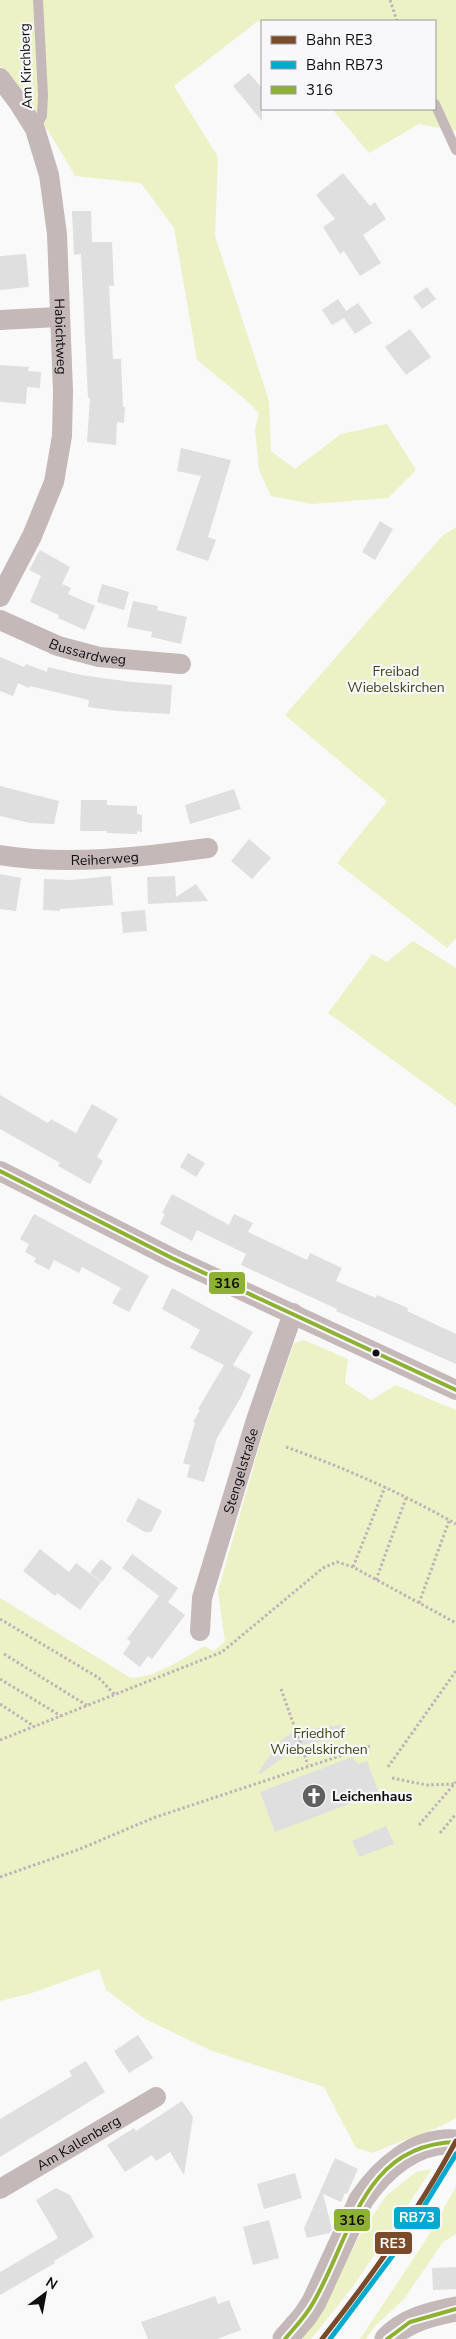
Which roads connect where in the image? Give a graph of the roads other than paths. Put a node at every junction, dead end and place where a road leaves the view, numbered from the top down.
1 (38, 0) edge
2 (0, 78) edge
3 (436, 106) edge
4 (35, 129) junction
5 (456, 150) edge
6 (58, 318) junction
7 (0, 320) edge
8 (0, 597) edge
9 (0, 620) edge
10 (181, 664) dead end
11 (208, 848) dead end
12 (0, 855) edge
13 (0, 1171) edge
14 (293, 1313) junction
15 (456, 1390) edge
16 (200, 1631) dead end
17 (156, 2097) dead end
18 (456, 2142) edge
19 (0, 2189) edge
20 (456, 2309) edge
21 (285, 2339) edge
22 (387, 2339) edge

1 - 4 lane, Am Kirchberg
2 - 4 street, Habichtweg
3 - 5 lane
4 - 6 street, Habichtweg
6 - 7 street
6 - 8 street, Habichtweg
9 - 10 street, Bussardweg
11 - 12 street, Reiherweg
13 - 14 street
14 - 15 street
14 - 16 street, Stengelstraße
17 - 19 street, Am Kallenberg
18 - 21 street
20 - 22 street

